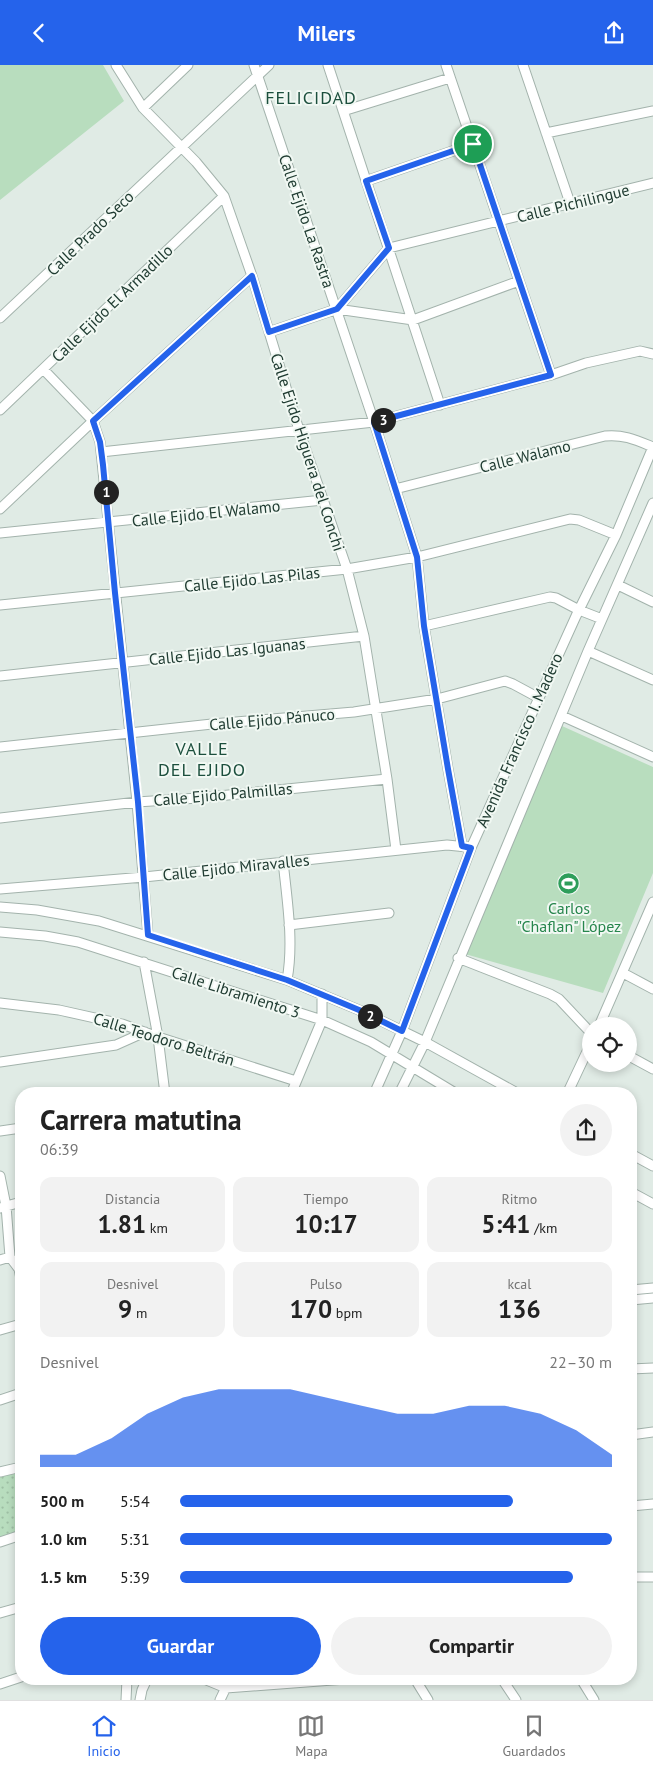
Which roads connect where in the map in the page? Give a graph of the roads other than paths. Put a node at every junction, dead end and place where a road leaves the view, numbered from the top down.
1 (116, 65) edge
2 (188, 65) edge
3 (254, 65) edge
4 (269, 65) edge
5 (328, 65) edge
6 (446, 65) edge
7 (524, 65) edge
8 (258, 76) junction
9 (450, 78) junction
10 (143, 108) junction
11 (343, 111) junction
12 (653, 111) edge
13 (546, 133) junction
14 (473, 144) junction
15 (180, 147) junction
16 (366, 181) junction
17 (653, 183) edge
18 (224, 196) junction
19 (570, 203) junction
20 (499, 222) junction
21 (389, 248) junction
22 (252, 276) junction
23 (519, 281) junction
24 (337, 309) junction
25 (0, 319) edge
26 (413, 320) junction
27 (269, 332) junction
28 (653, 354) edge
29 (43, 369) junction
30 (551, 375) junction
31 (440, 405) junction
32 (0, 410) edge
33 (93, 421) junction
34 (374, 422) junction
35 (299, 430) junction
36 (653, 447) edge
37 (101, 452) junction
38 (395, 489) junction
39 (323, 500) junction
40 (653, 503) edge
41 (0, 509) edge
42 (649, 521) edge
43 (109, 523) junction
44 (0, 533) edge
45 (616, 535) junction
46 (417, 557) junction
47 (347, 569) junction
48 (618, 585) junction
49 (115, 593) junction
50 (653, 601) edge
51 (0, 605) edge
52 (578, 610) junction
53 (602, 619) junction
54 (424, 626) junction
55 (364, 636) junction
56 (588, 651) junction
57 (122, 663) junction
58 (0, 676) edge
59 (653, 680) edge
60 (539, 697) junction
61 (437, 699) junction
62 (376, 709) junction
63 (562, 716) junction
64 (130, 732) junction
65 (0, 747) edge
66 (653, 757) edge
67 (387, 779) junction
68 (138, 802) junction
69 (0, 818) edge
70 (467, 847) junction
71 (396, 850) junction
72 (283, 861) junction
73 (144, 877) junction
74 (0, 889) edge
75 (653, 903) edge
76 (0, 907) edge
77 (388, 913) dead end
78 (289, 925) junction
79 (0, 932) edge
80 (148, 935) junction
81 (458, 958) junction
82 (144, 962) junction
83 (622, 973) junction
84 (287, 980) junction
85 (653, 989) edge
86 (322, 994) junction
87 (0, 1003) edge
88 (603, 1017) edge
89 (322, 1019) junction
90 (582, 1023) edge
91 (402, 1031) junction
92 (145, 1032) junction
93 (158, 1037) junction
94 (425, 1042) junction
95 (392, 1054) junction
96 (637, 1060) edge
97 (0, 1062) edge
98 (582, 1062) edge
99 (412, 1066) junction
100 (653, 1069) edge
101 (296, 1081) junction
102 (164, 1087) edge
103 (294, 1087) edge
104 (377, 1087) edge
105 (402, 1087) edge
106 (446, 1087) edge
107 (506, 1087) edge
108 (570, 1087) edge
109 (15, 1129) edge
110 (0, 1131) edge
111 (637, 1158) edge
112 (653, 1166) edge
113 (0, 1176) edge
114 (637, 1195) edge
115 (653, 1203) edge
116 (3, 1207) edge
117 (10, 1257) junction
118 (0, 1260) edge
119 (15, 1263) edge
120 (653, 1289) edge
121 (637, 1290) edge
122 (653, 1299) edge
123 (637, 1300) edge
124 (15, 1326) edge
125 (0, 1330) edge
126 (653, 1368) edge
127 (637, 1369) edge
128 (15, 1395) edge
129 (0, 1400) edge
130 (653, 1432) edge
131 (637, 1434) edge
132 (15, 1468) edge
133 (0, 1472) edge
134 (653, 1504) edge
135 (637, 1505) edge
136 (15, 1537) edge
137 (0, 1542) edge
138 (637, 1577) edge
139 (653, 1577) edge
140 (15, 1609) edge
141 (0, 1613) edge
142 (15, 1679) edge
143 (0, 1684) edge
144 (127, 1685) edge
145 (144, 1685) edge
146 (219, 1685) edge
147 (227, 1685) edge
148 (266, 1685) edge
149 (419, 1685) edge
150 (506, 1685) edge
151 (585, 1685) edge
152 (226, 1688) junction
153 (126, 1700) edge
154 (140, 1700) edge
155 (220, 1700) edge
156 (428, 1700) edge
157 (516, 1700) edge
158 (594, 1700) edge

1 - 10 street, Calle Ejido Higuera del Conchi
2 - 10 street
3 - 8 street, Calle Ejido La Rastra
4 - 8 street, Calle Prado Seco
5 - 11 street
6 - 9 street
7 - 13 street
8 - 15 street, Calle Prado Seco
8 - 24 street, Calle Ejido La Rastra
9 - 11 street
9 - 14 street
10 - 15 street, Calle Ejido Higuera del Conchi
11 - 16 street
12 - 13 street
13 - 19 street
14 - 16 street
14 - 20 street
15 - 18 street, Calle Ejido Higuera del Conchi
15 - 25 street, Calle Prado Seco
16 - 21 street
17 - 19 street, Calle Pichilingue
18 - 22 street, Calle Ejido Higuera del Conchi
18 - 29 street, Calle Ejido El Armadillo
19 - 20 street, Calle Pichilingue
20 - 21 street, Calle Pichilingue
20 - 23 street
21 - 24 street
21 - 26 street
22 - 27 street, Calle Ejido Higuera del Conchi
22 - 33 street
23 - 26 street
23 - 30 street
24 - 26 street
24 - 27 street
24 - 34 street, Calle Ejido La Rastra
26 - 31 street
27 - 35 street, Calle Ejido Higuera del Conchi
28 - 30 street
29 - 32 street, Calle Ejido El Armadillo
29 - 33 street
30 - 31 street
31 - 34 street
33 - 37 street
33 - 41 street
34 - 35 street
34 - 38 street, Calle Ejido La Rastra
35 - 37 street
35 - 39 street, Calle Ejido Higuera del Conchi
36 - 38 street, Calle Walamo
36 - 45 street, Avenida Francisco I. Madero
37 - 43 street
38 - 46 street, Calle Ejido La Rastra
39 - 43 street, Calle Ejido El Walamo
39 - 47 street, Calle Ejido Higuera del Conchi
40 - 42 street, Avenida Francisco I. Madero
42 - 48 street, Avenida Francisco I. Madero
43 - 44 street, Calle Ejido El Walamo
43 - 49 street
45 - 46 street, Calle Ejido Las Pilas
45 - 52 street, Avenida Francisco I. Madero
46 - 47 street, Calle Ejido Las Pilas
46 - 54 street, Calle Ejido La Rastra
47 - 49 street, Calle Ejido Las Pilas
47 - 55 street, Calle Ejido Higuera del Conchi
48 - 50 street
48 - 53 street, Avenida Francisco I. Madero
49 - 51 street, Calle Ejido Las Pilas
49 - 57 street
52 - 53 street
52 - 54 street
52 - 60 street, Avenida Francisco I. Madero
53 - 56 street, Avenida Francisco I. Madero
54 - 61 street, Calle Ejido La Rastra
55 - 57 street, Calle Ejido Las Iguanas
55 - 62 street, Calle Ejido Higuera del Conchi
56 - 59 street
56 - 63 street, Avenida Francisco I. Madero
57 - 58 street, Calle Ejido Las Iguanas
57 - 64 street
60 - 61 street, Calle Ejido Pánuco
60 - 70 street, Avenida Francisco I. Madero
61 - 62 street, Calle Ejido Pánuco
61 - 70 street, Calle Ejido La Rastra
62 - 64 street, Calle Ejido Pánuco
62 - 67 street, Calle Ejido Higuera del Conchi
63 - 66 street
63 - 81 street, Avenida Francisco I. Madero
64 - 65 street, Calle Ejido Pánuco
64 - 68 street
67 - 68 street, Calle Ejido Palmillas
67 - 71 street, Calle Ejido Higuera del Conchi
68 - 69 street, Calle Ejido Palmillas
68 - 73 street
70 - 71 street, Calle Ejido Miravalles
70 - 91 street, Avenida Francisco I. Madero
71 - 72 street, Calle Ejido Miravalles
72 - 73 street, Calle Ejido Miravalles
72 - 78 street
73 - 74 street, Calle Ejido Miravalles
73 - 80 street
75 - 83 street
76 - 80 street, Calle Libramiento 3
77 - 78 street
78 - 84 street
79 - 82 street, Calle Libramiento 3
80 - 84 street, Calle Libramiento 3
81 - 90 street
81 - 94 street, Avenida Francisco I. Madero
82 - 89 street, Calle Libramiento 3
82 - 93 street
83 - 85 street
83 - 88 street
84 - 86 street, Calle Libramiento 3
86 - 89 street
86 - 91 street, Calle Libramiento 3
87 - 92 street, Calle Teodoro Beltrán
89 - 95 street, Calle Libramiento 3
89 - 101 street
91 - 94 street, Calle Libramiento 3
91 - 95 street, Avenida Francisco I. Madero
92 - 93 street, Calle Teodoro Beltrán
92 - 97 street
93 - 101 street, Calle Teodoro Beltrán
93 - 102 street
94 - 99 street, Avenida Francisco I. Madero
94 - 107 street, Calle Libramiento 3
95 - 99 street, Calle Libramiento 3
95 - 104 street, Avenida Francisco I. Madero
96 - 100 street
98 - 108 street
99 - 105 street, Avenida Francisco I. Madero
99 - 106 street, Calle Libramiento 3
101 - 103 street
109 - 110 street
111 - 112 street
113 - 116 street
114 - 115 street
116 - 117 street
117 - 118 street
117 - 119 street
120 - 121 street
122 - 123 street
124 - 125 street
126 - 127 street
128 - 129 street
130 - 131 street
132 - 133 street
134 - 135 street
136 - 137 street
138 - 139 street
140 - 141 street
142 - 143 street
144 - 153 street
145 - 154 street
146 - 152 street
147 - 152 street
148 - 152 street
149 - 156 street
150 - 157 street
151 - 158 street
152 - 155 street

